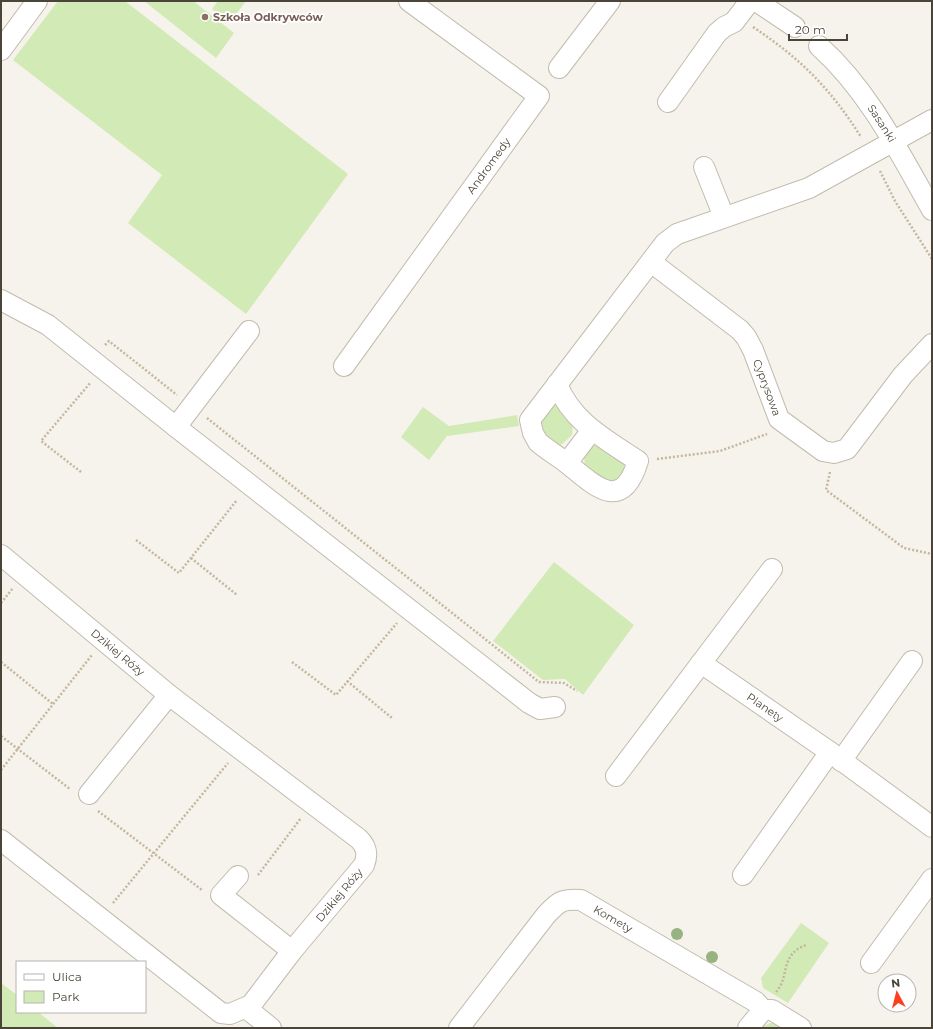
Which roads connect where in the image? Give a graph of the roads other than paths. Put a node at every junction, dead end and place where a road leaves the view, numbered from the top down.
1 (37, 1) edge
2 (409, 1) edge
3 (610, 1) edge
4 (750, 1) edge
5 (756, 1) edge
6 (795, 27) dead end
7 (819, 46) dead end
8 (1, 50) edge
9 (559, 68) dead end
10 (668, 102) dead end
11 (932, 120) edge
12 (893, 142) junction
13 (704, 167) dead end
14 (932, 210) edge
15 (724, 217) junction
16 (651, 262) junction
17 (4, 308) edge
18 (249, 331) dead end
19 (932, 344) edge
20 (344, 366) dead end
21 (557, 384) junction
22 (176, 427) junction
23 (592, 430) junction
24 (567, 463) junction
25 (1, 555) edge
26 (772, 568) dead end
27 (912, 661) dead end
28 (701, 663) junction
29 (168, 695) junction
30 (555, 707) dead end
31 (836, 756) junction
32 (616, 776) dead end
33 (85, 797) road end
34 (932, 827) edge
35 (1, 840) edge
36 (743, 875) dead end
37 (238, 876) dead end
38 (932, 879) edge
39 (292, 951) junction
40 (871, 963) dead end
41 (767, 1003) junction
42 (246, 1008) junction
43 (271, 1028) edge
44 (459, 1028) edge
45 (748, 1028) edge
46 (800, 1028) edge

1 - 8 street
2 - 20 street, Andromedy
3 - 9 street
4 - 10 street
5 - 6 street
7 - 12 street, Sasanki
11 - 12 street
12 - 14 street, Sasanki
12 - 15 street
13 - 15 street
15 - 16 street
16 - 19 street, Cyprysowa
16 - 21 street
17 - 22 street
18 - 22 street
21 - 23 street
21 - 24 street
22 - 30 street
23 - 24 street
23 - 24 street
25 - 29 street, Dzikiej Róży
26 - 28 street
27 - 31 street
28 - 31 street, Planety
28 - 32 street
29 - 33 street
29 - 39 street, Dzikiej Róży
31 - 34 street, Planety
31 - 36 street
35 - 42 street, Dzikiej Róży
37 - 39 street
38 - 40 street
39 - 42 street, Dzikiej Róży
41 - 44 street, Komety
41 - 45 street
41 - 46 street, Komety
42 - 43 street

